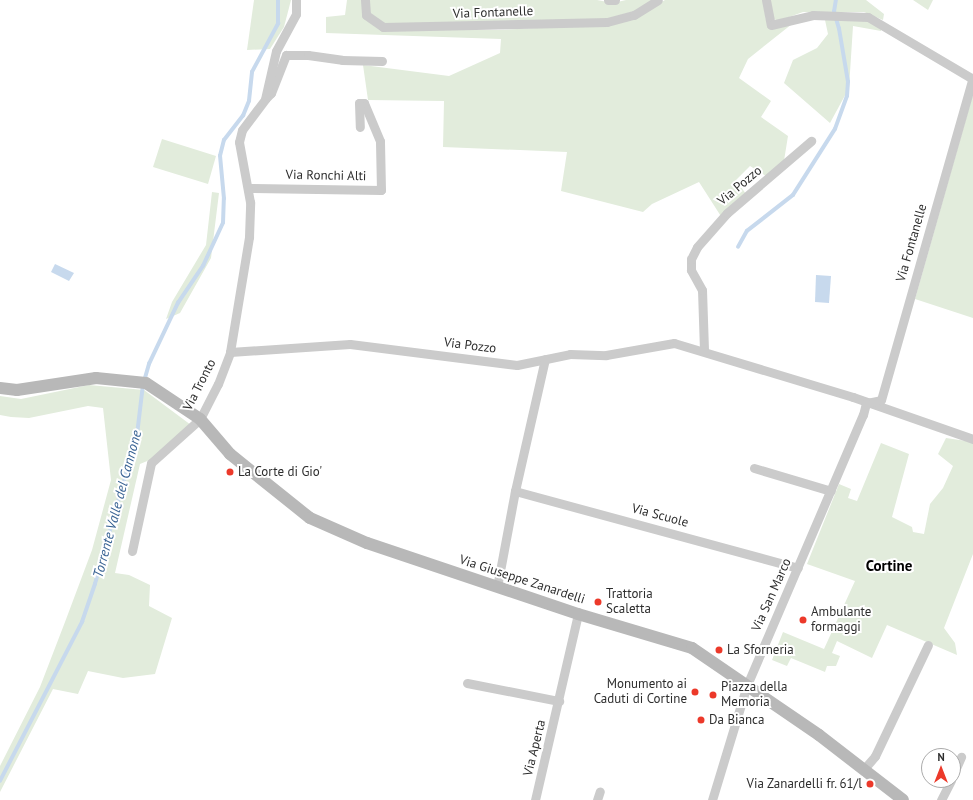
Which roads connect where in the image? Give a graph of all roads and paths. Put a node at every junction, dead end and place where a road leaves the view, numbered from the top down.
1 (296, 0) edge
2 (365, 0) edge
3 (608, 0) edge
4 (615, 0) edge
5 (658, 0) edge
6 (766, 0) edge
7 (382, 61) dead end
8 (972, 78) edge
9 (265, 99) junction
10 (360, 127) dead end
11 (811, 141) dead end
12 (248, 188) junction
13 (704, 350) junction
14 (230, 352) junction
15 (545, 359) junction
16 (0, 388) edge
17 (866, 403) junction
18 (200, 419) junction
19 (973, 439) edge
20 (754, 468) dead end
21 (515, 490) junction
22 (831, 491) junction
23 (132, 551) dead end
24 (798, 568) junction
25 (497, 587) junction
26 (578, 614) junction
27 (928, 645) dead end
28 (467, 683) dead end
29 (747, 685) junction
30 (559, 701) junction
31 (863, 770) junction
32 (947, 788) edge
33 (535, 800) edge
34 (712, 800) edge
35 (903, 800) edge
36 (941, 800) edge

1 - 9 street
2 - 5 street, Via Fontanelle
3 - 4 street
6 - 8 street, Via Fontanelle
7 - 9 street
8 - 17 street, Via Fontanelle
9 - 12 street
10 - 12 street, Via Ronchi Alti
11 - 13 street, Via Pozzo
12 - 14 street
13 - 15 street, Via Pozzo
13 - 17 street, Via Pozzo
14 - 15 street, Via Pozzo
14 - 18 street, Via Tronto
15 - 21 street
16 - 18 street, Via Giuseppe Zanardelli
17 - 19 street, Via Pozzo
17 - 22 street, Via San Marco
18 - 23 street, Via Tronto
18 - 25 street, Via Giuseppe Zanardelli
20 - 22 street
21 - 24 street, Via Scuole
21 - 25 street
22 - 24 street, Via San Marco
24 - 29 street, Via San Marco
25 - 26 street, Via Giuseppe Zanardelli
26 - 29 street, Via Giuseppe Zanardelli
26 - 30 street, Via Aperta
27 - 31 street
28 - 30 street
29 - 31 street, Via Giuseppe Zanardelli
29 - 34 street, Via San Marco
30 - 33 street, Via Aperta
31 - 35 street, Via Giuseppe Zanardelli
32 - 36 street

